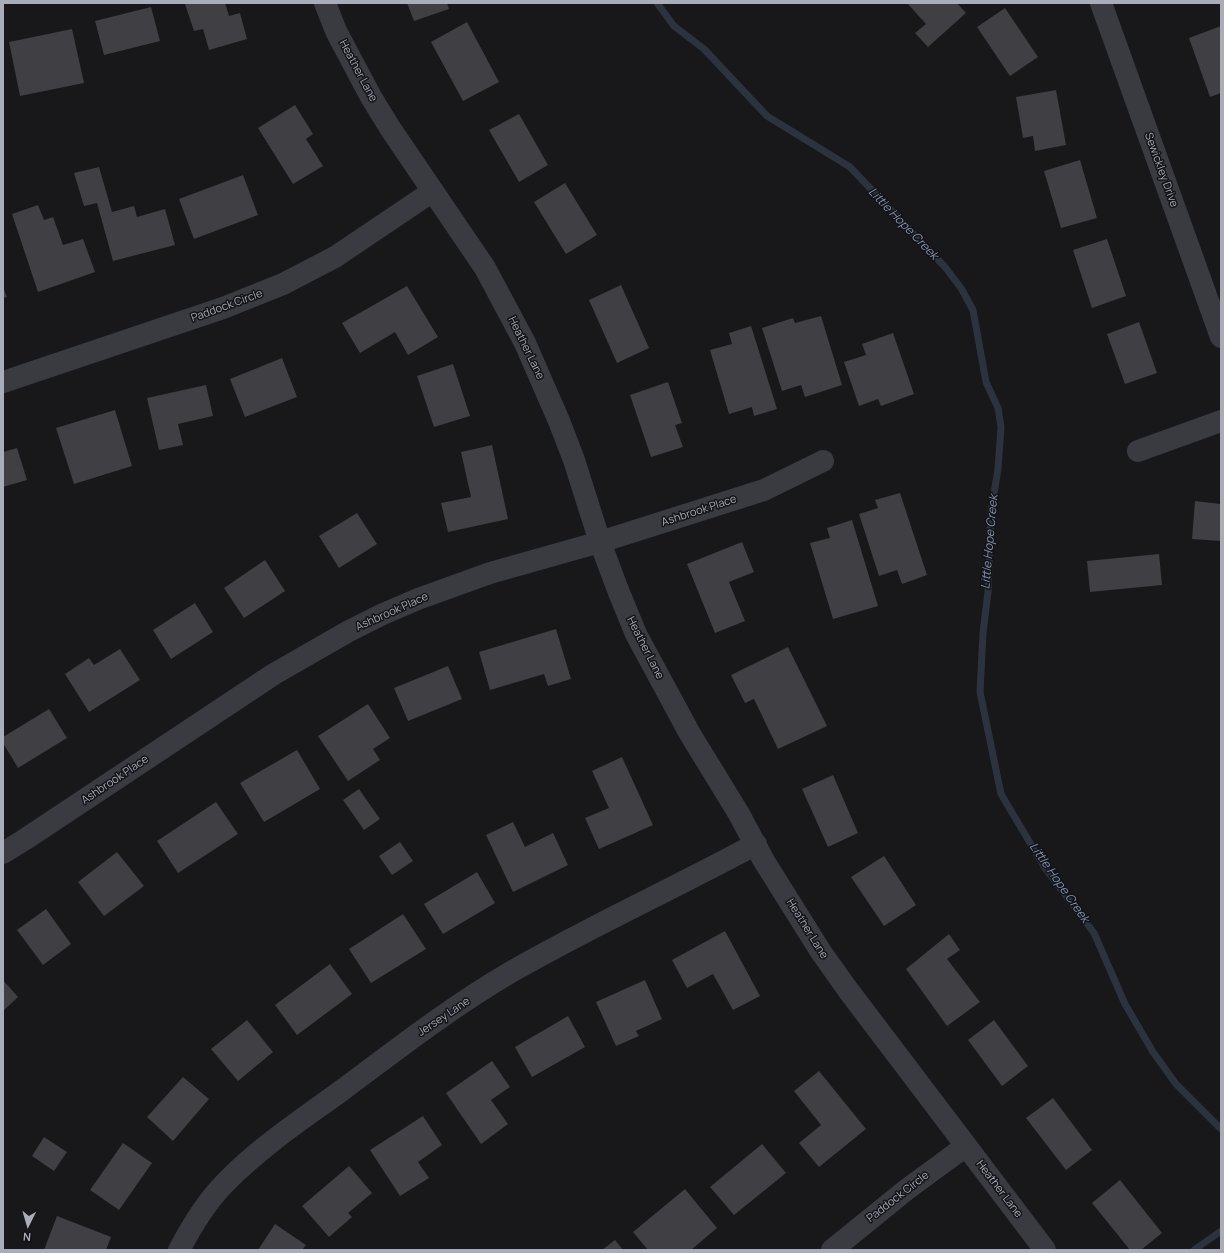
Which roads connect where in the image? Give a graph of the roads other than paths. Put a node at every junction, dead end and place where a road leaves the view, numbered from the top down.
1 (325, 3) edge
2 (1101, 3) edge
3 (432, 191) junction
4 (1221, 337) edge
5 (3, 382) edge
6 (1221, 421) edge
7 (1138, 451) dead end
8 (823, 461) dead end
9 (600, 542) junction
10 (756, 844) junction
11 (3, 852) edge
12 (966, 1146) junction
13 (179, 1250) edge
14 (832, 1250) edge
15 (1045, 1250) edge

1 - 3 street, Heather Lane
2 - 4 street, Sewickley Drive
3 - 5 street, Paddock Circle
3 - 9 street, Heather Lane
6 - 7 street
8 - 9 street, Ashbrook Place
9 - 10 street, Heather Lane
9 - 11 street, Ashbrook Place
10 - 12 street, Heather Lane
10 - 13 street, Jersey Lane
12 - 14 street, Paddock Circle
12 - 15 street, Heather Lane

